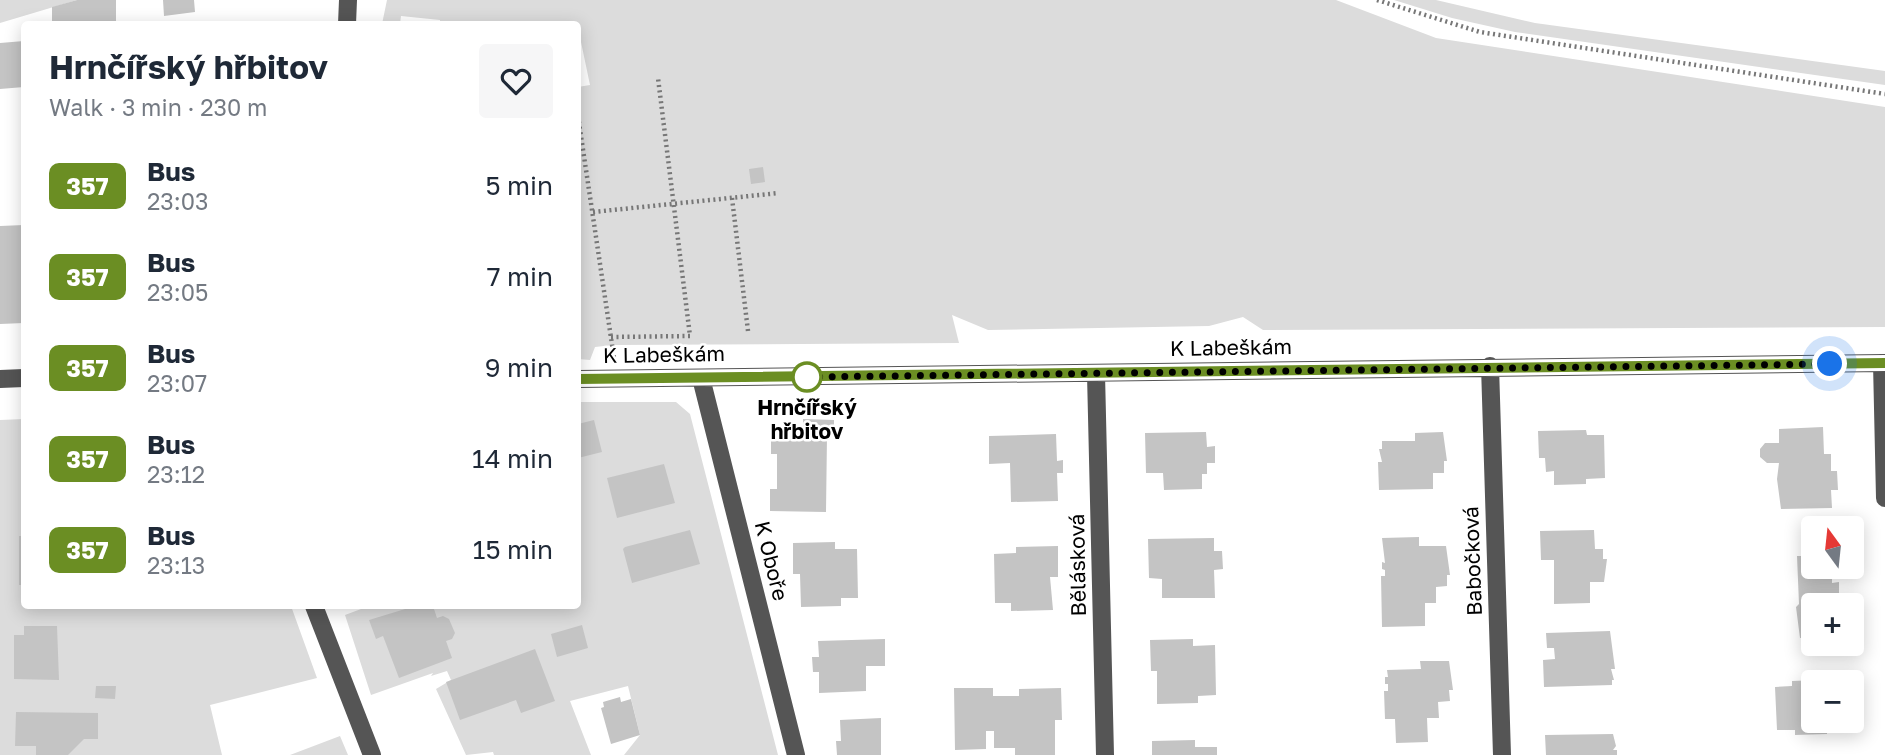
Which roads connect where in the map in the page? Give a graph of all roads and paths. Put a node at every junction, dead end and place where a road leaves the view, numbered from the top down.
1 (348, 0) edge
2 (1377, 0) edge
3 (346, 21) edge
4 (658, 78) dead end
5 (1885, 94) edge
6 (581, 138) edge
7 (779, 193) dead end
8 (732, 198) junction
9 (675, 204) junction
10 (593, 212) junction
11 (748, 331) dead end
12 (611, 337) junction
13 (614, 359) dead end
14 (1884, 363) edge
15 (1490, 366) junction
16 (1096, 374) junction
17 (21, 378) edge
18 (701, 378) junction
19 (0, 379) edge
20 (581, 379) edge
21 (1885, 498) edge
22 (315, 609) edge
23 (372, 755) edge
24 (796, 755) edge
25 (1105, 755) edge
26 (1502, 755) edge

1 - 3 street
2 - 5 path
4 - 9 path
6 - 10 path
7 - 8 path
8 - 9 path
8 - 11 path
9 - 10 path
9 - 12 path
10 - 12 path
12 - 13 path
14 - 15 street, K Labeškám
14 - 21 street
15 - 16 street, K Labeškám
15 - 26 street, Babočková
16 - 18 street, K Labeškám
16 - 25 street, Bělásková
17 - 19 street
18 - 20 street, K Labeškám
18 - 24 street, K Oboře
22 - 23 street

